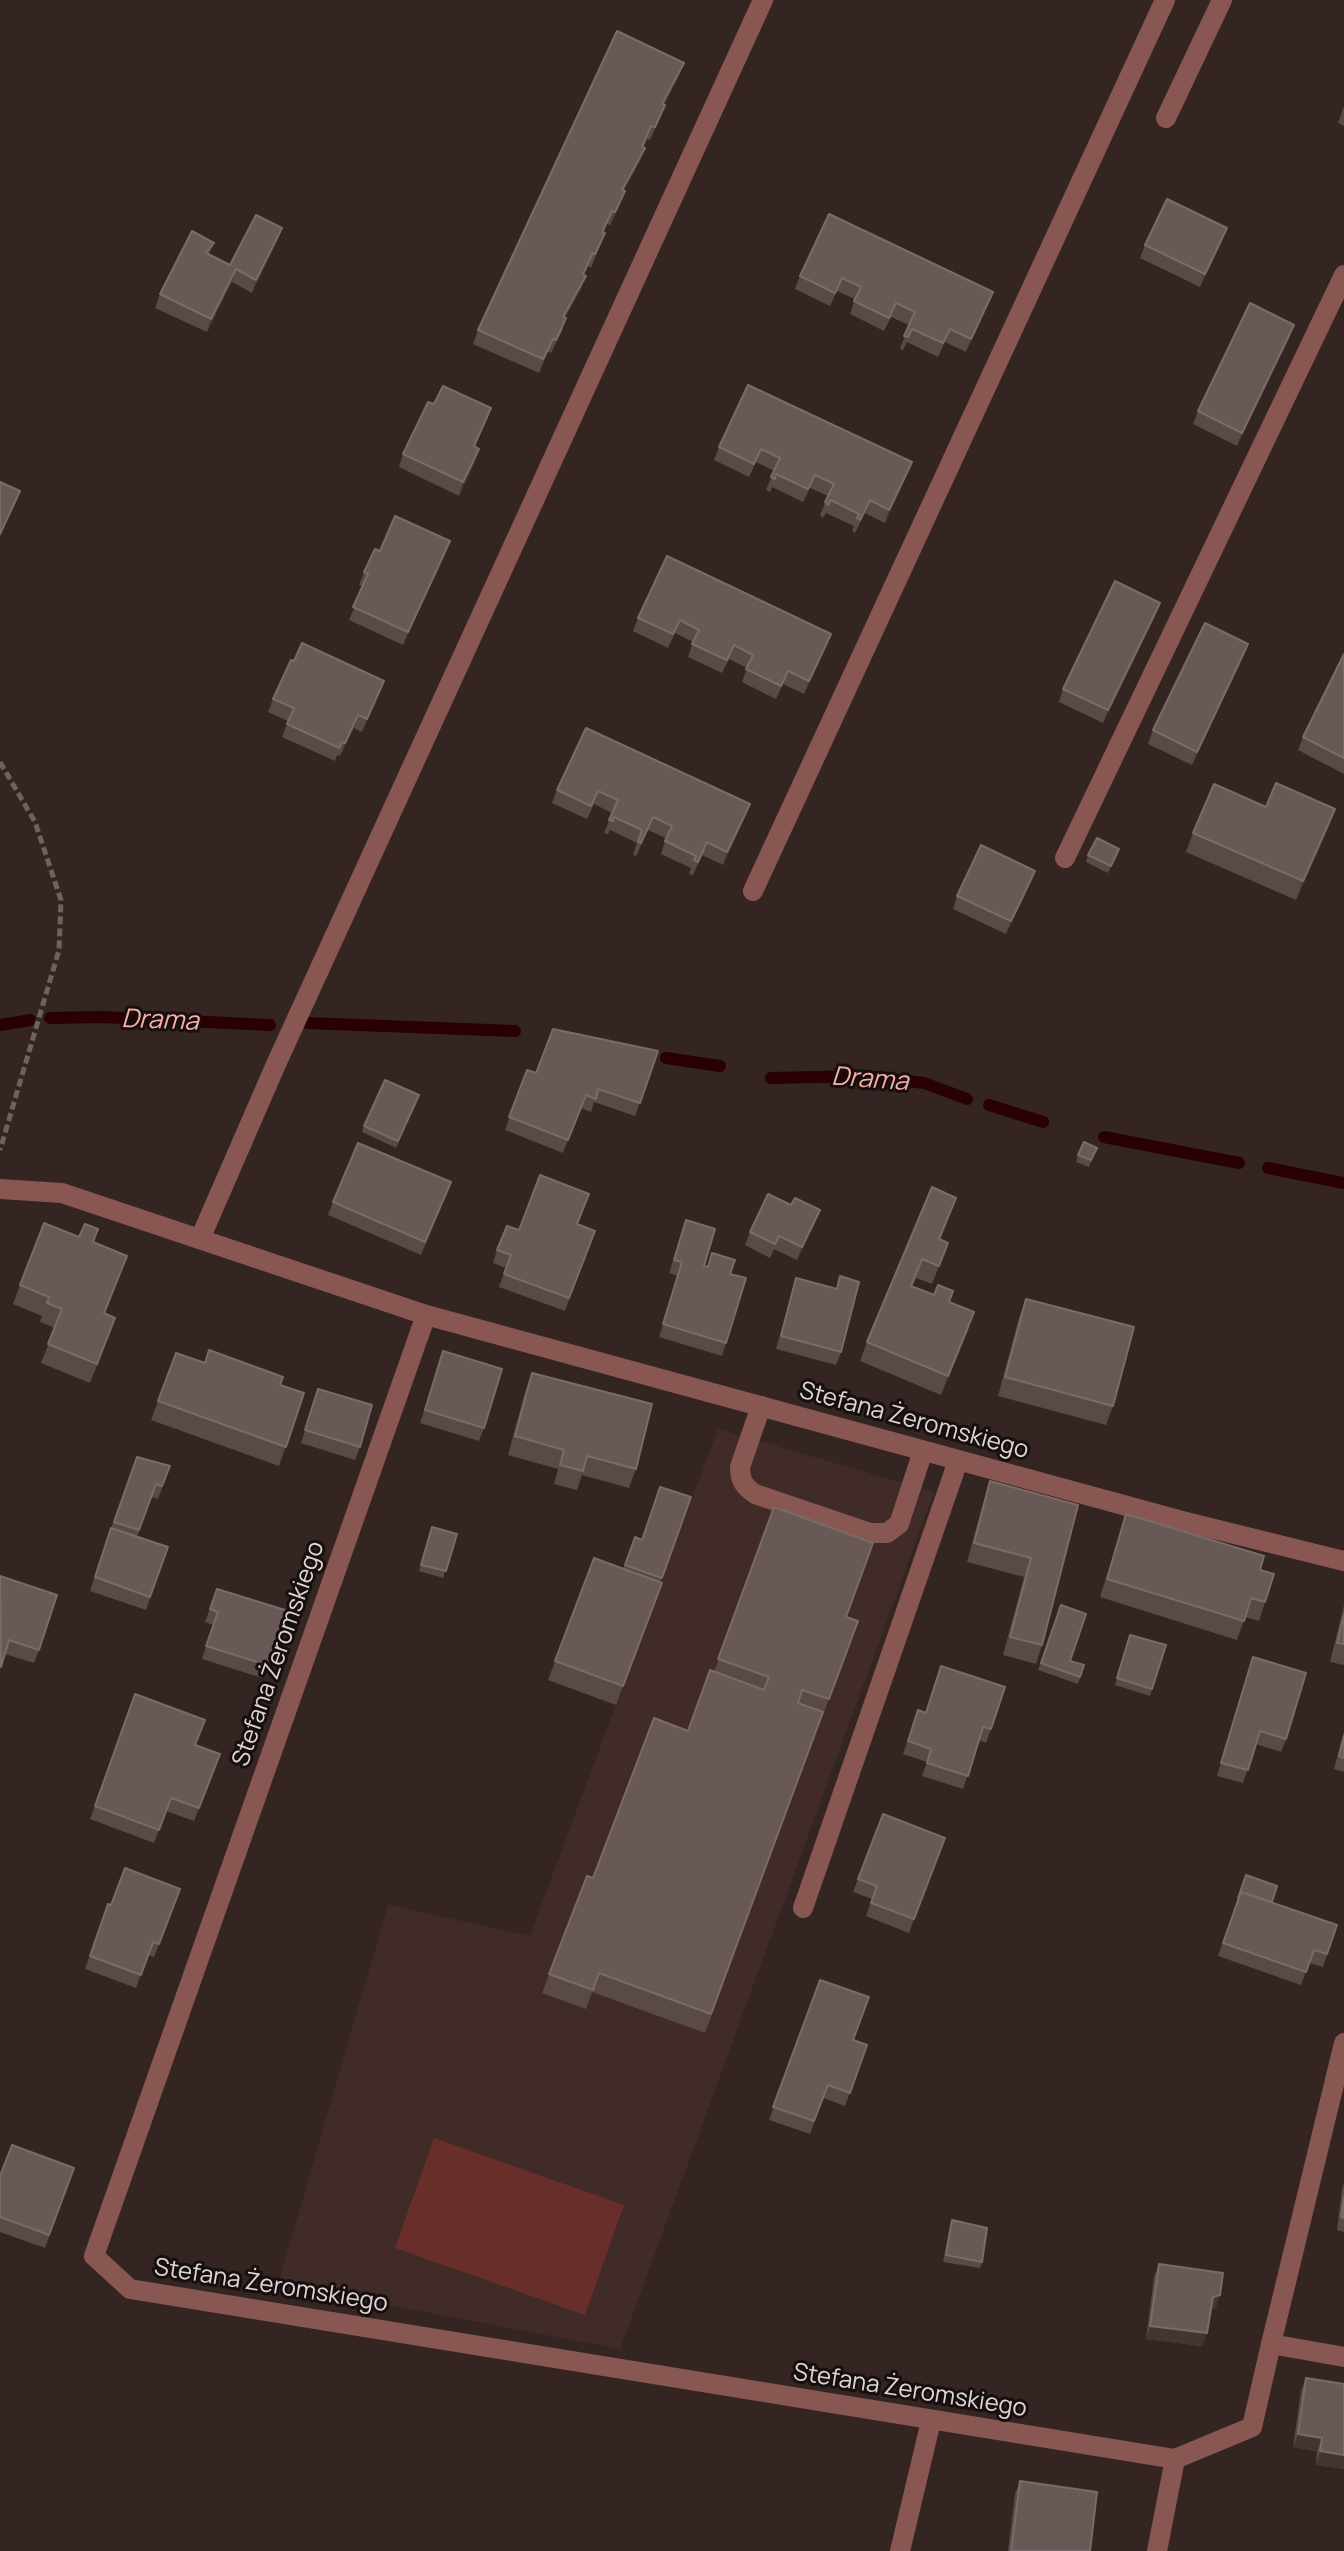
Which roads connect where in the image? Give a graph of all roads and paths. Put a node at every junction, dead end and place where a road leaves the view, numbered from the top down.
1 (763, 0) edge
2 (1165, 0) edge
3 (1222, 0) edge
4 (1166, 118) dead end
5 (1344, 275) edge
6 (0, 762) edge
7 (1065, 858) dead end
8 (753, 891) dead end
9 (0, 1150) edge
10 (0, 1189) edge
11 (200, 1239) junction
12 (426, 1315) junction
13 (761, 1406) junction
14 (923, 1451) junction
15 (958, 1461) junction
16 (1344, 1561) edge
17 (803, 1908) dead end
18 (1344, 2043) edge
19 (1271, 2344) junction
20 (1344, 2357) edge
21 (931, 2421) junction
22 (1175, 2459) junction
23 (900, 2551) edge
24 (1157, 2551) edge

1 - 11 street
2 - 8 street
3 - 4 street
5 - 7 street
6 - 9 path
10 - 11 street, Stefana Żeromskiego
11 - 12 street, Stefana Żeromskiego
12 - 13 street, Stefana Żeromskiego
12 - 21 street, Stefana Żeromskiego
13 - 14 street, Stefana Żeromskiego
13 - 14 street
14 - 15 street, Stefana Żeromskiego
15 - 16 street, Stefana Żeromskiego
15 - 17 street
18 - 19 street
19 - 20 street
19 - 22 street
21 - 22 street, Stefana Żeromskiego
21 - 23 street
22 - 24 street

